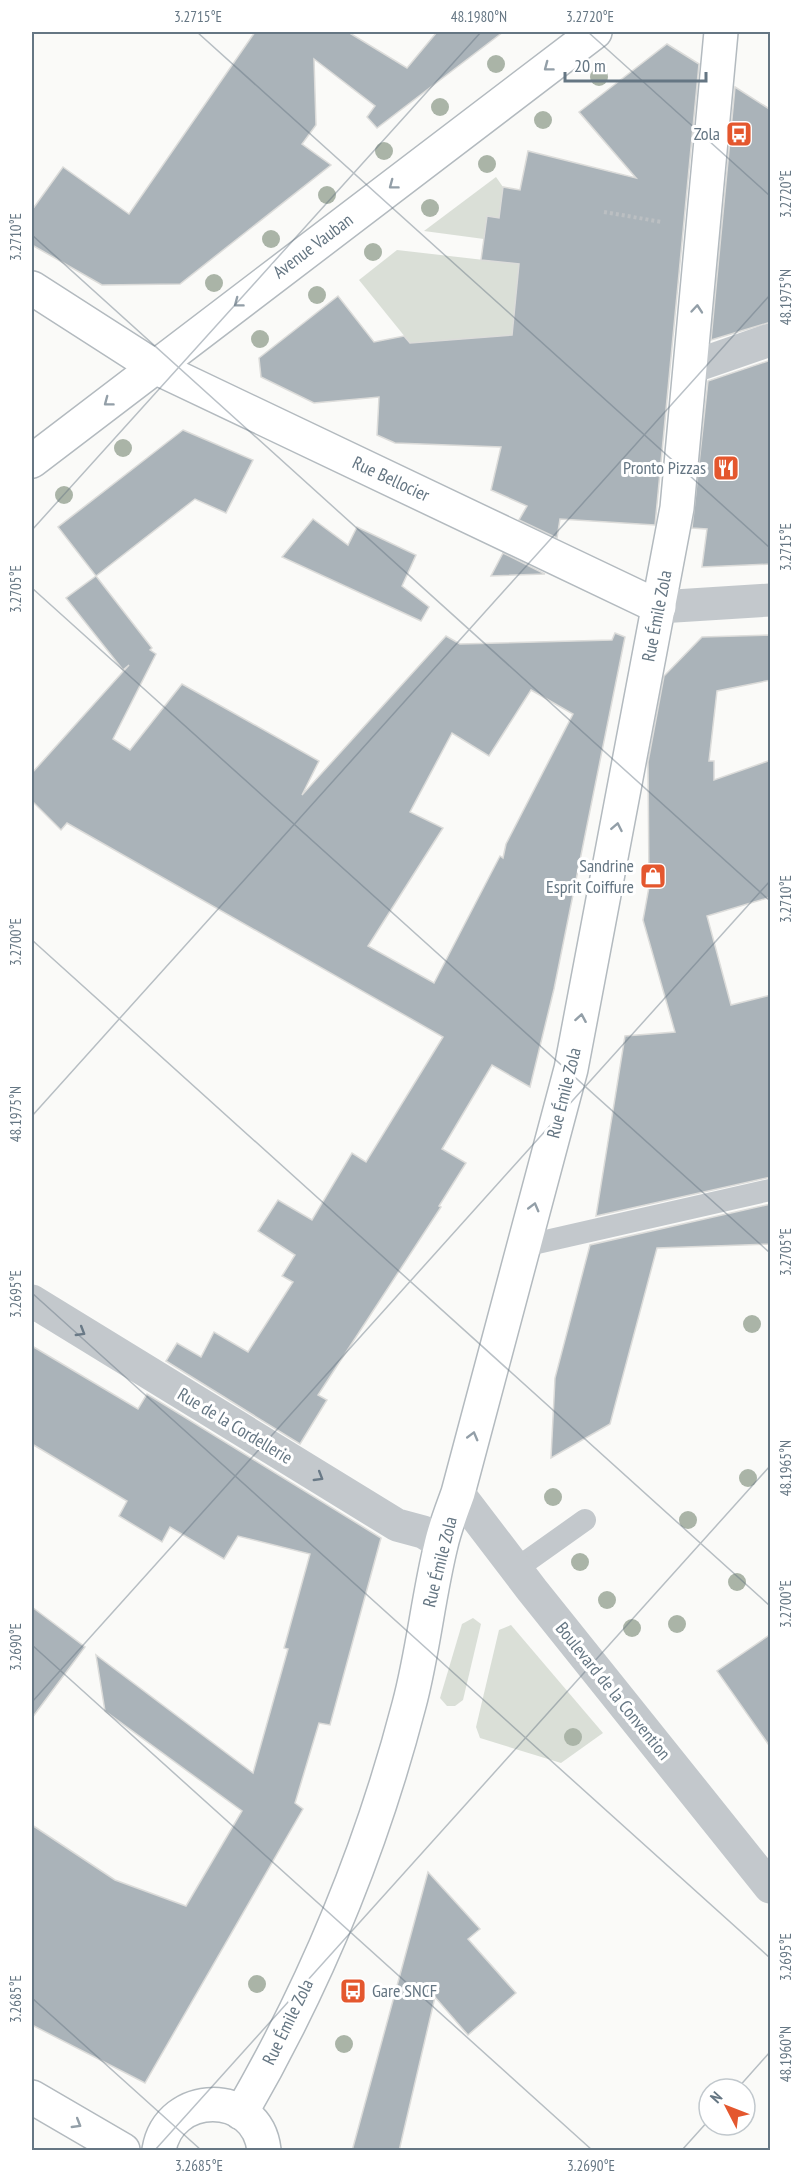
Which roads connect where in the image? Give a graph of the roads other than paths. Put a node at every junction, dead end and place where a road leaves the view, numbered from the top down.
1 (595, 32) edge
2 (716, 34) edge
3 (32, 288) edge
4 (771, 340) edge
5 (155, 367) junction
6 (692, 367) junction
7 (32, 461) edge
8 (771, 600) edge
9 (659, 607) junction
10 (771, 1190) edge
11 (524, 1246) junction
12 (32, 1301) edge
13 (458, 1493) junction
14 (585, 1520) dead end
15 (441, 1543) junction
16 (516, 1569) junction
17 (771, 1887) edge
18 (32, 2097) edge
19 (241, 2113) junction
20 (123, 2151) edge
21 (159, 2151) edge
22 (264, 2151) edge

1 -> 5 main road, Avenue Vauban
6 -> 2 main road, Rue Émile Zola
3 - 5 main road, Rue Bellocier
4 - 6 street
5 -> 7 main road, Avenue Vauban
5 - 9 main road, Rue Bellocier
6 - 9 main road, Rue Émile Zola
8 - 9 street, Rue Bellocier
11 -> 9 main road, Rue Émile Zola
10 - 11 lane
13 -> 11 main road, Rue Émile Zola
12 -> 15 street, Rue de la Cordellerie
13 - 15 main road, Rue Émile Zola
13 - 16 street, Boulevard de la Convention
14 - 16 lane
15 - 19 main road, Rue Émile Zola
16 - 17 street, Boulevard de la Convention
18 -> 20 main road
19 - 21 main road
19 - 22 main road

